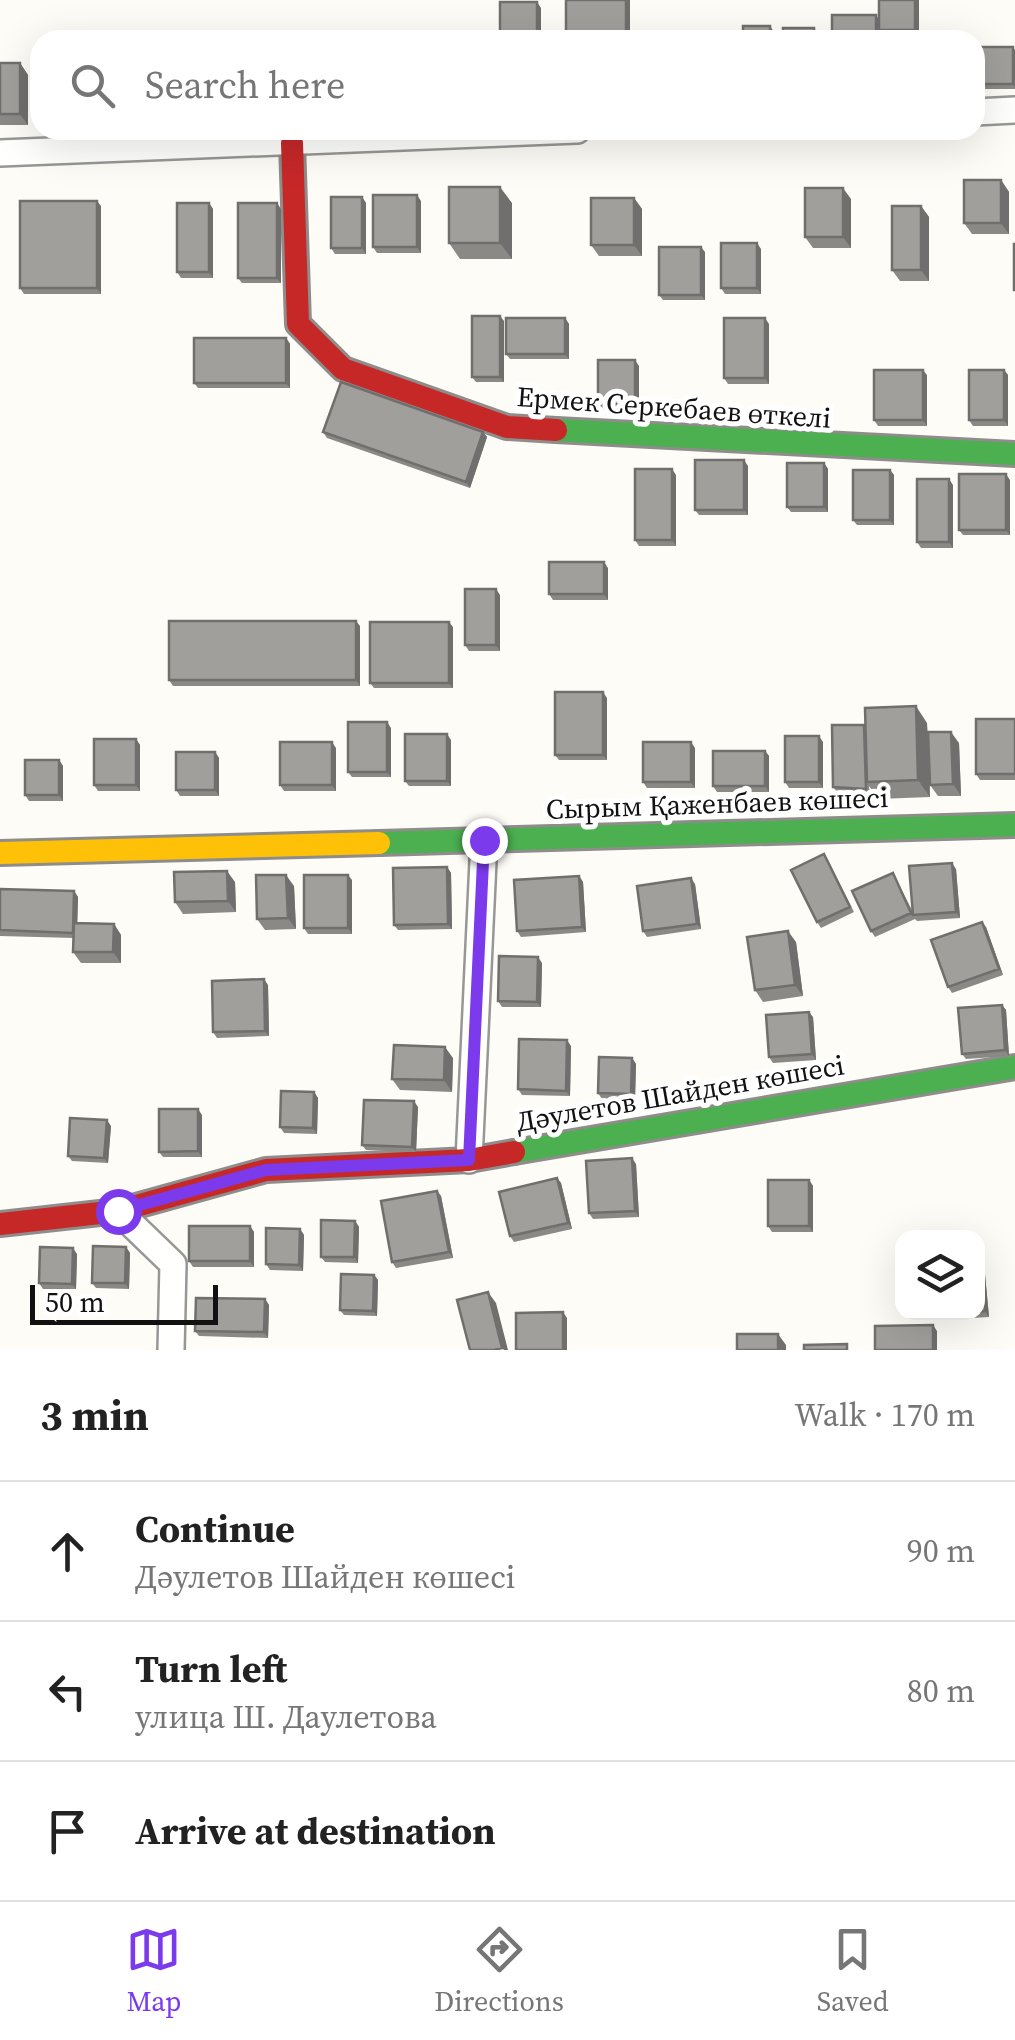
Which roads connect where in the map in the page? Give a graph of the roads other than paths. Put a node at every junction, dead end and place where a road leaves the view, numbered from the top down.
1 (1015, 110) edge
2 (985, 112) edge
3 (358, 140) edge
4 (292, 143) junction
5 (0, 152) edge
6 (1015, 454) edge
7 (1015, 825) edge
8 (484, 840) junction
9 (0, 853) edge
10 (1015, 1067) edge
11 (469, 1160) junction
12 (118, 1211) junction
13 (0, 1224) edge
14 (171, 1350) edge

1 - 2 street
3 - 4 street
4 - 5 street
4 - 6 street, Ермек Серкебаев өткелі
7 - 8 street, Сырым Қаженбаев көшесі
8 - 9 street, Сырым Қаженбаев көшесі
8 - 11 street
10 - 11 street, Дәулетов Шайден көшесі
11 - 12 street, Дәулетов Шайден көшесі
12 - 13 street, Дәулетов Шайден көшесі
12 - 14 street

